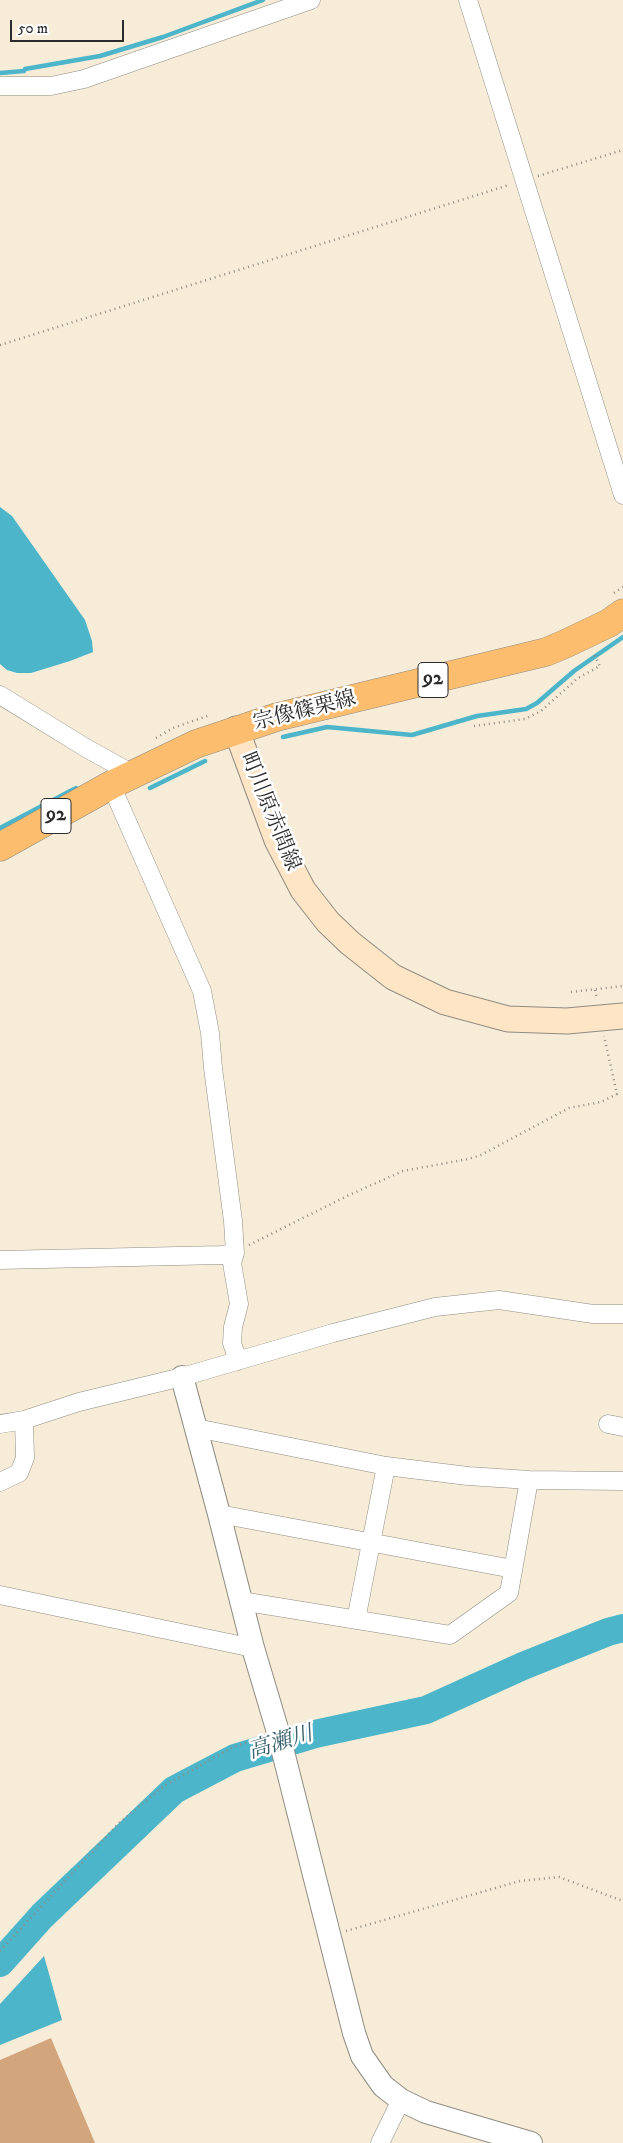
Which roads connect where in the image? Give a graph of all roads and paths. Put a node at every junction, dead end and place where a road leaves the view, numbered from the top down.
1 (311, 0) edge
2 (468, 0) edge
3 (0, 86) edge
4 (623, 150) edge
5 (525, 180) junction
6 (0, 345) edge
7 (623, 495) edge
8 (623, 613) edge
9 (584, 635) junction
10 (0, 695) edge
11 (474, 726) dead end
12 (236, 729) junction
13 (122, 780) junction
14 (0, 846) edge
15 (623, 986) edge
16 (571, 992) dead end
17 (611, 1017) edge
18 (235, 1253) junction
19 (0, 1260) edge
20 (623, 1314) edge
21 (238, 1361) junction
22 (182, 1377) junction
23 (24, 1420) junction
24 (0, 1424) edge
25 (196, 1428) junction
26 (386, 1466) junction
27 (529, 1480) junction
28 (623, 1481) edge
29 (0, 1482) edge
30 (220, 1514) junction
31 (371, 1543) junction
32 (513, 1569) junction
33 (0, 1595) edge
34 (241, 1601) junction
35 (356, 1620) junction
36 (253, 1648) junction
37 (278, 1732) junction
38 (623, 1900) edge
39 (329, 1937) junction
40 (0, 1951) edge
41 (402, 2100) junction
42 (380, 2143) edge
43 (531, 2143) edge

1 - 3 street
2 - 5 street
4 - 5 path
5 - 6 path
5 - 7 street
8 - 9 main road, 宗像篠栗線 / 92
9 - 11 path
9 - 12 main road, 宗像篠栗線 / 92
10 - 13 street
12 - 13 main road, 宗像篠栗線 / 92
12 - 17 main road, 町川原赤間線
13 - 14 main road, 宗像篠栗線 / 92
13 - 18 street
15 - 16 path
17 - 18 path
18 - 19 street
18 - 21 street
20 - 21 street
21 - 22 street
22 - 23 street
22 - 25 street
23 - 24 street
23 - 29 street
25 - 26 street
25 - 30 street
26 - 27 street
26 - 31 street
27 - 28 street
27 - 32 street
30 - 31 street
30 - 34 street
31 - 32 street
31 - 35 street
32 - 35 street
33 - 36 street
34 - 35 street
34 - 36 street
36 - 37 street
37 - 39 street
37 - 40 path
38 - 39 path
39 - 41 street
41 - 42 street
41 - 43 street

